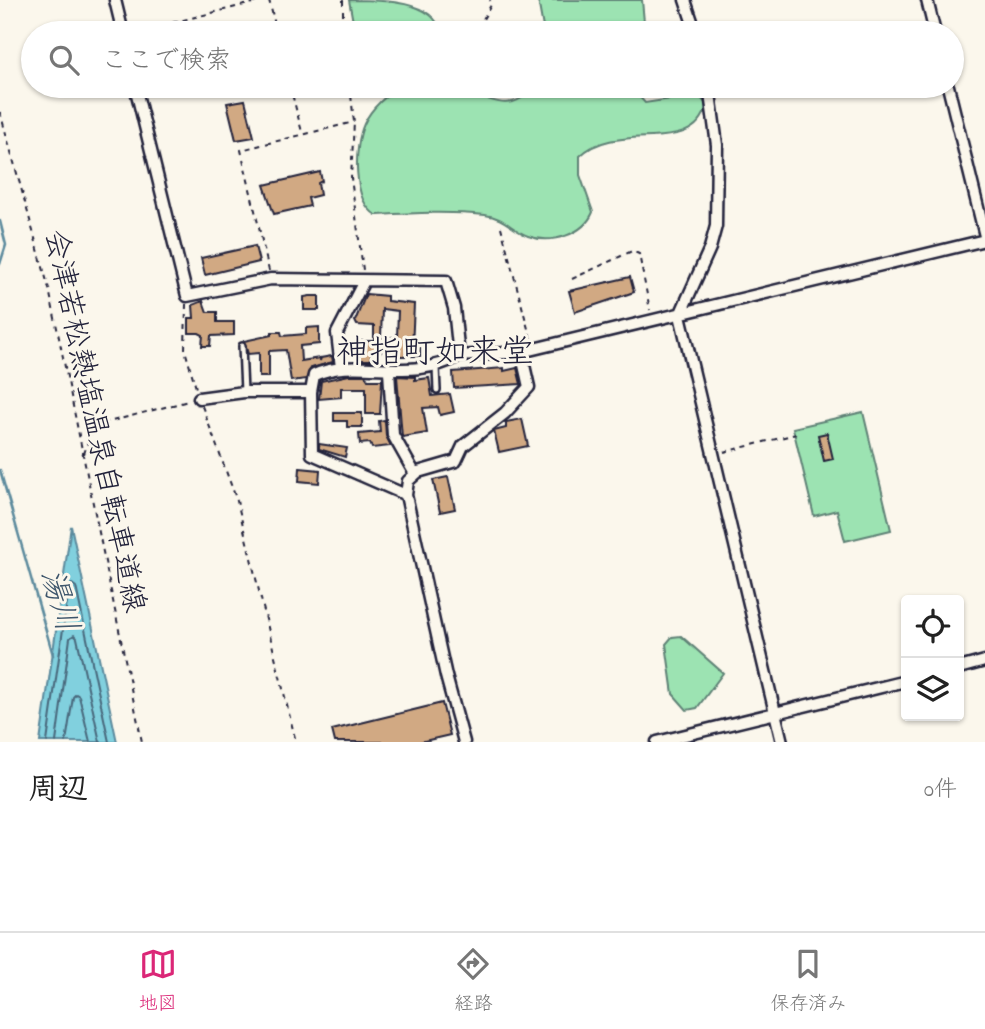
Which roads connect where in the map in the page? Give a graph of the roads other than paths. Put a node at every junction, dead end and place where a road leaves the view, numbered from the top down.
1 (114, 0) edge
2 (685, 0) edge
3 (927, 0) edge
4 (120, 21) edge
5 (692, 21) edge
6 (932, 21) edge
7 (138, 98) edge
8 (711, 98) edge
9 (951, 98) edge
10 (985, 238) edge
11 (365, 281) junction
12 (680, 315) junction
13 (242, 346) dead end
14 (521, 352) junction
15 (460, 356) junction
16 (436, 367) junction
17 (341, 368) junction
18 (389, 371) junction
19 (437, 390) dead end
20 (244, 391) junction
21 (310, 392) junction
22 (199, 398) road end
23 (415, 474) junction
24 (406, 495) junction
25 (985, 661) edge
26 (964, 667) edge
27 (901, 682) edge
28 (775, 713) junction
29 (697, 737) edge
30 (464, 742) edge
31 (657, 742) edge
32 (782, 742) edge

1 - 4 street
2 - 5 street
3 - 6 street
7 - 11 street
8 - 12 street
9 - 10 street
10 - 12 street
11 - 15 street
11 - 17 street
12 - 14 street
12 - 28 street
13 - 20 lane
14 - 15 street
14 - 23 street
15 - 16 street
16 - 18 street
16 - 19 lane
17 - 18 street
17 - 21 street
18 - 23 street
20 - 21 street
20 - 22 street
21 - 24 street
23 - 24 street
24 - 30 street
25 - 26 street
27 - 28 street
28 - 29 street
28 - 32 street
29 - 31 street

